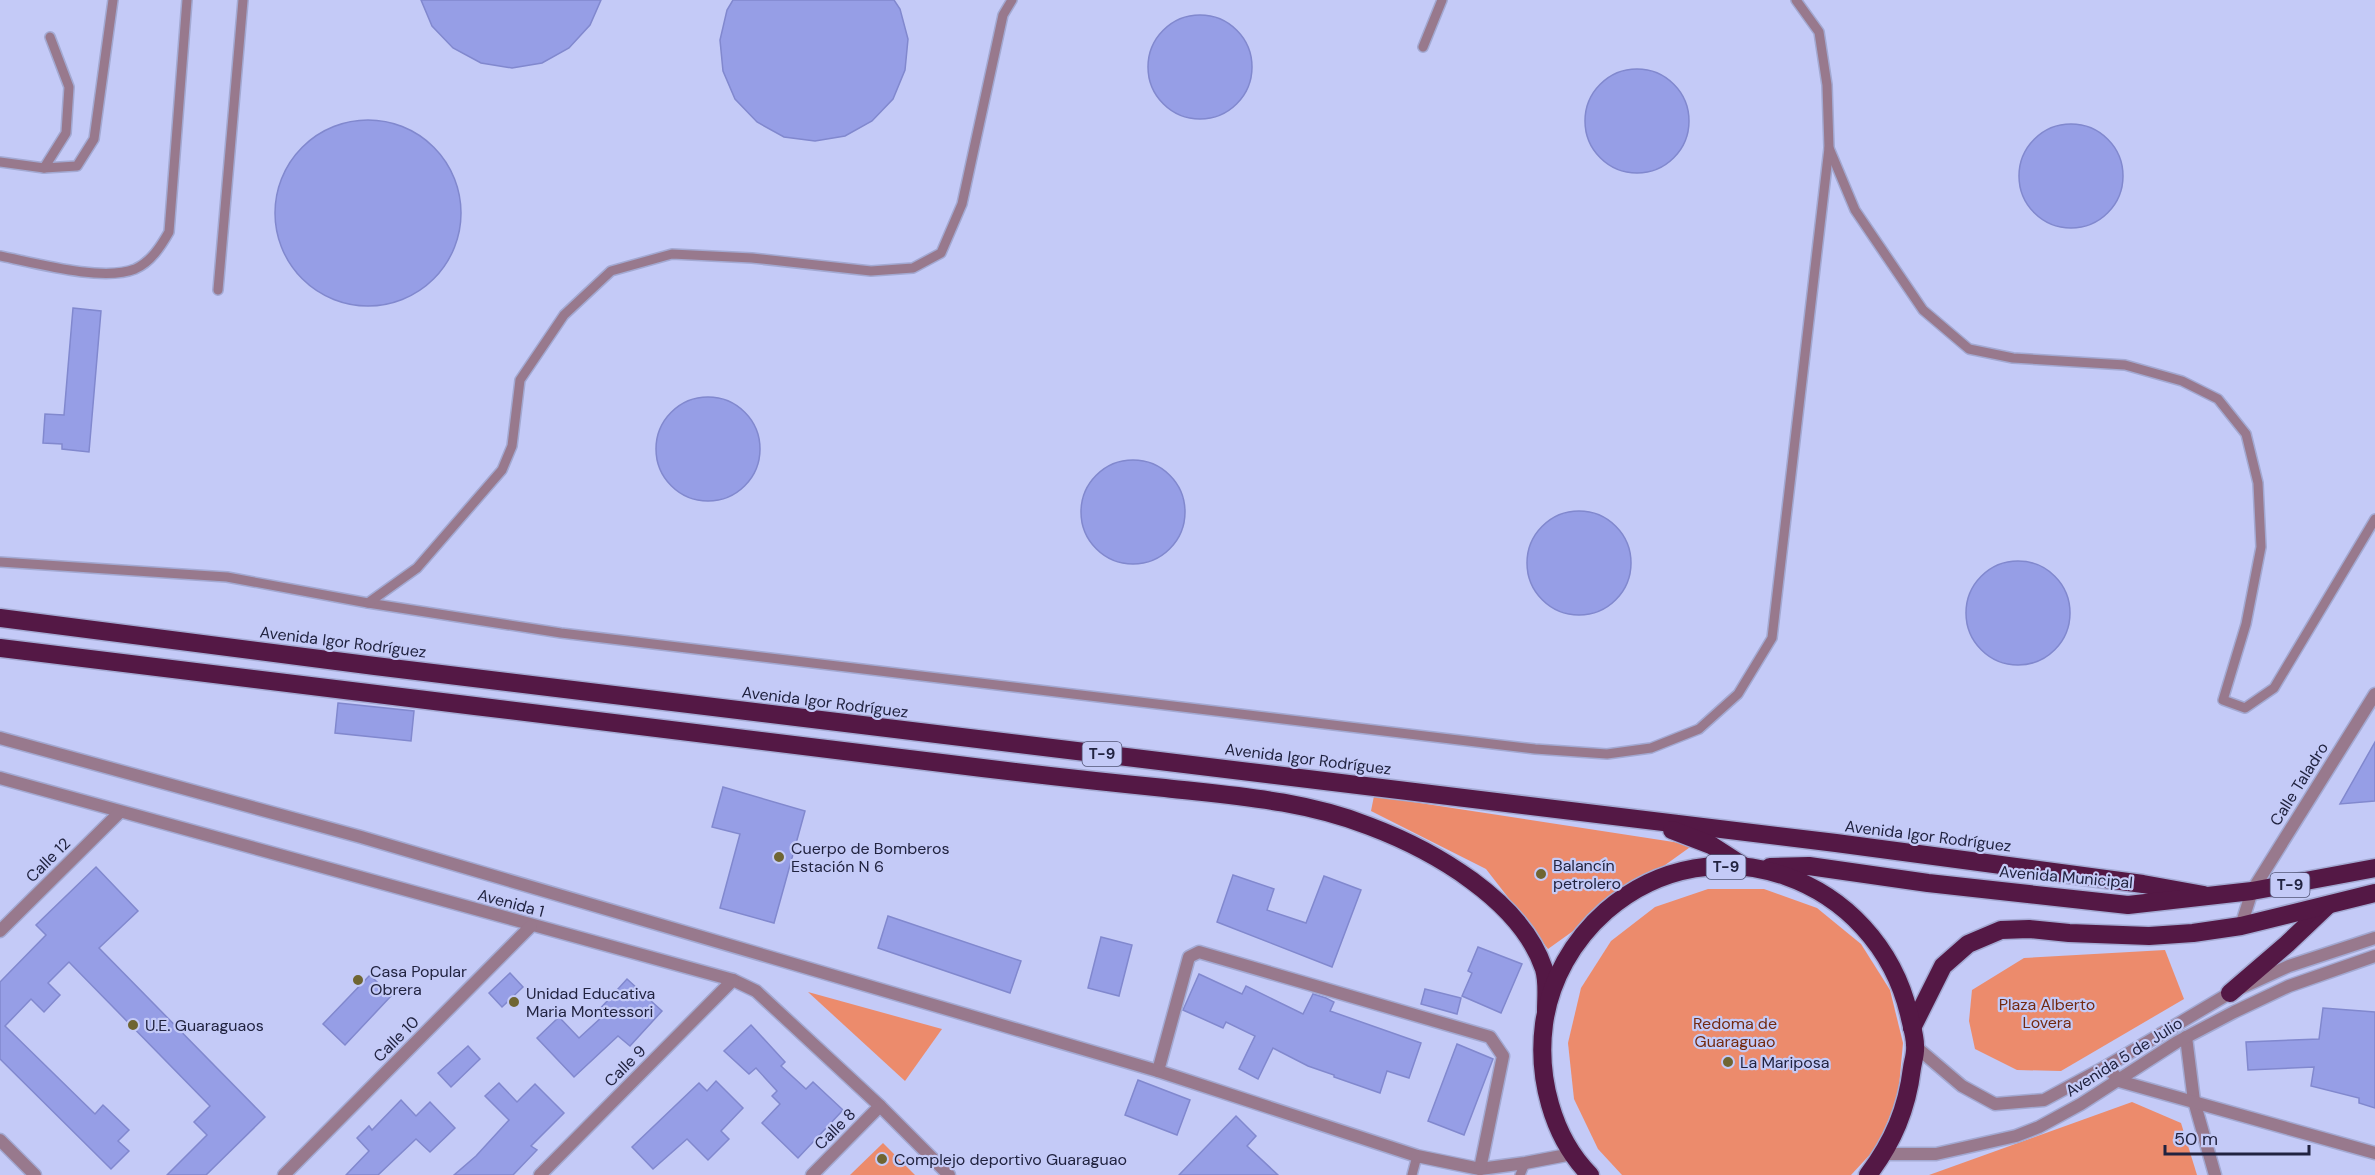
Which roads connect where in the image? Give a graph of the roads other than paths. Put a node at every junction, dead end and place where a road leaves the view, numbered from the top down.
1 (113, 0) edge
2 (187, 0) edge
3 (243, 0) edge
4 (1012, 0) edge
5 (1442, 0) edge
6 (1796, 0) edge
7 (50, 38) dead end
8 (1423, 47) dead end
9 (1829, 148) junction
10 (0, 162) edge
11 (44, 168) junction
12 (0, 256) edge
13 (218, 290) dead end
14 (2375, 519) edge
15 (0, 562) edge
16 (368, 603) junction
17 (0, 618) edge
18 (0, 648) edge
19 (2375, 694) edge
20 (0, 738) edge
21 (0, 778) edge
22 (120, 812) junction
23 (1647, 820) junction
24 (1749, 867) junction
25 (2375, 868) edge
26 (2252, 891) junction
27 (2375, 893) edge
28 (2204, 895) junction
29 (2327, 906) junction
30 (531, 926) junction
31 (2241, 926) junction
32 (0, 931) edge
33 (2375, 938) edge
34 (2375, 956) edge
35 (733, 980) junction
36 (2230, 993) junction
37 (1546, 1011) junction
38 (1912, 1028) junction
39 (2186, 1037) junction
40 (1915, 1046) junction
41 (2107, 1066) junction
42 (1158, 1071) junction
43 (2119, 1081) junction
44 (2194, 1101) junction
45 (880, 1106) junction
46 (0, 1140) edge
47 (2375, 1153) edge
48 (1572, 1154) junction
49 (1884, 1154) junction
50 (1417, 1156) junction
51 (1480, 1169) junction
52 (1523, 1169) edge
53 (29, 1173) edge
54 (284, 1175) edge
55 (540, 1175) edge
56 (812, 1175) edge
57 (949, 1175) edge
58 (1412, 1175) edge
59 (1590, 1175) edge
60 (1868, 1175) edge
61 (2215, 1175) edge

1 - 11 lane
2 - 12 lane
3 - 13 lane
4 - 16 lane
5 - 8 lane
6 - 9 lane
7 - 11 lane
9 - 14 lane
9 - 16 lane
10 - 11 lane
15 - 16 lane
17 - 23 highway, Avenida Igor Rodríguez / T-9
18 - 37 highway, T-9
19 - 26 street, Calle Taladro
20 - 42 street
21 - 22 street, Avenida 1
22 - 30 street, Avenida 1
22 - 32 street, Calle 12
23 - 24 highway, Avenida Igor Rodríguez / T-9
23 - 28 highway, Avenida Igor Rodríguez / T-9
24 - 28 highway, Avenida Municipal / T-9
24 - 37 highway, T-9
24 - 38 highway, T-9
25 - 26 highway, Avenida Municipal / T-9
26 - 28 highway, Avenida Municipal / T-9
26 - 31 street, Calle Taladro
27 - 29 highway, T-9
29 - 31 highway, T-9
29 - 36 highway
30 - 35 street, Avenida 1
30 - 54 street, Calle 10
31 - 38 highway, T-9
33 - 36 street, Avenida 5 de Julio
34 - 39 street, Avenida 5 de Julio
35 - 45 street, Avenida 1
35 - 55 street, Calle 9
36 - 41 street, Avenida 5 de Julio
37 - 48 highway, T-9
38 - 40 highway, T-9
39 - 43 street, Avenida 5 de Julio
39 - 44 street
40 - 41 street, Avenida 5 de Julio
40 - 49 highway, T-9
41 - 43 street
42 - 50 street
42 - 51 street
43 - 44 street
43 - 49 street, Avenida 5 de Julio
44 - 47 street
44 - 61 street
45 - 56 street, Calle 8
45 - 57 street, Avenida 1
46 - 53 street
48 - 52 street
48 - 59 highway, T-9
49 - 60 highway, T-9
50 - 51 street
50 - 58 lane
51 - 52 street

